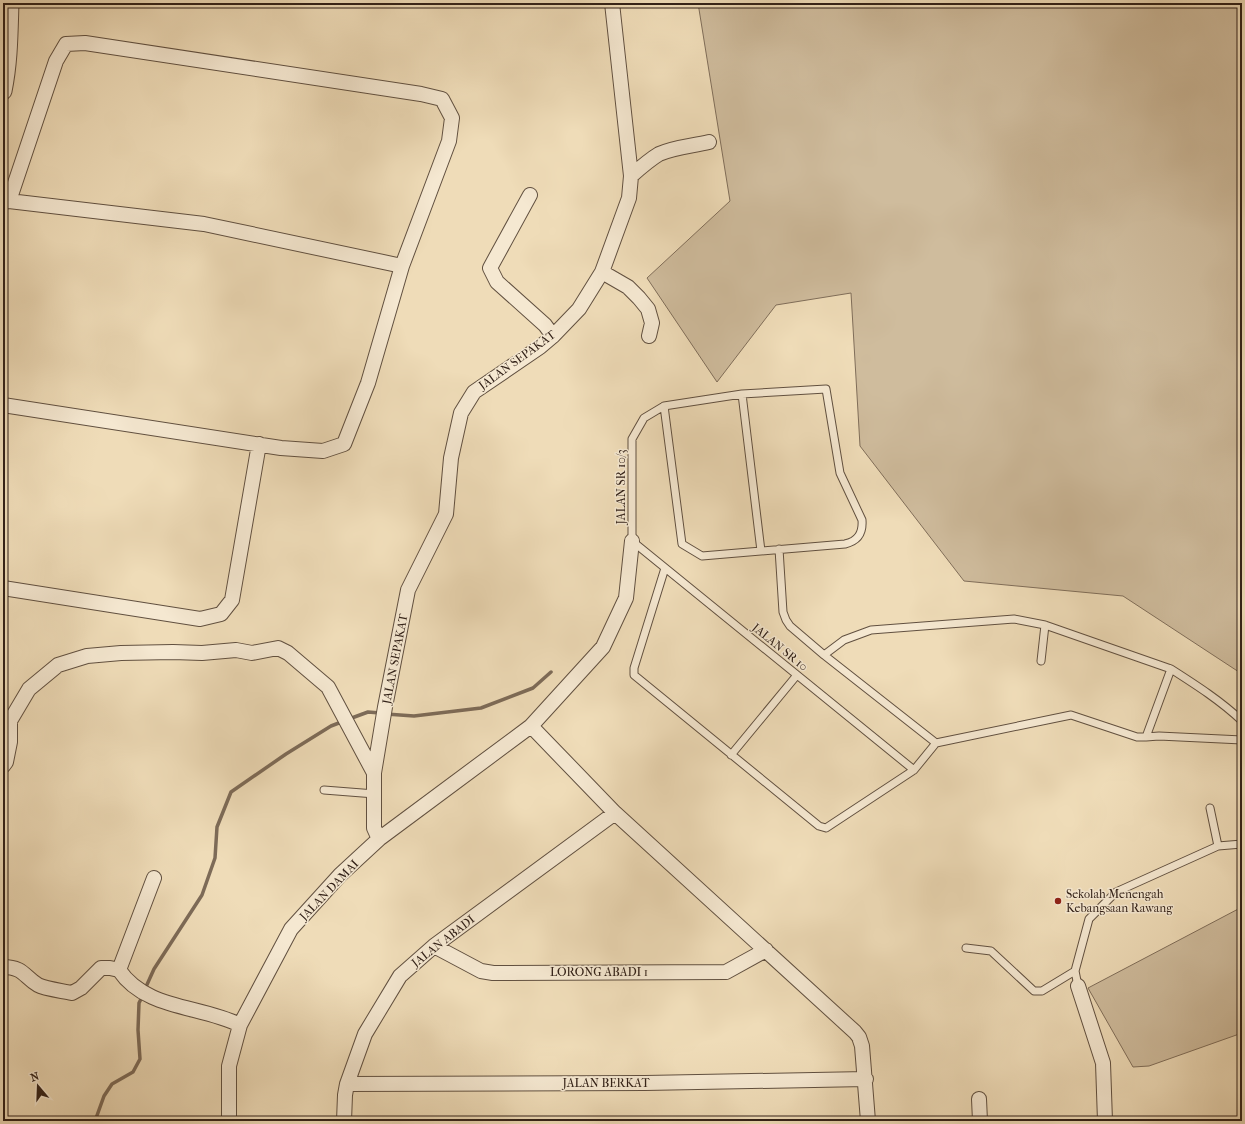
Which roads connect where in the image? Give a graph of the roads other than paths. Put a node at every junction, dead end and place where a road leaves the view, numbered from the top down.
1 (10, 3) edge
2 (612, 3) edge
3 (3, 91) edge
4 (709, 142) dead end
5 (631, 176) junction
6 (530, 194) dead end
7 (6, 201) edge
8 (402, 266) junction
9 (602, 272) junction
10 (553, 336) junction
11 (649, 336) dead end
12 (742, 394) junction
13 (3, 405) edge
14 (664, 406) junction
15 (259, 444) junction
16 (632, 541) junction
17 (779, 549) junction
18 (761, 551) junction
19 (665, 568) junction
20 (3, 588) edge
21 (1045, 625) junction
22 (824, 655) junction
23 (1041, 661) dead end
24 (1171, 669) junction
25 (796, 675) junction
26 (1242, 721) edge
27 (531, 726) junction
28 (1146, 737) junction
29 (1242, 740) edge
30 (936, 743) junction
31 (731, 755) junction
32 (3, 766) edge
33 (914, 770) junction
34 (374, 773) junction
35 (324, 790) dead end
36 (375, 794) junction
37 (1210, 808) dead end
38 (615, 813) junction
39 (379, 839) junction
40 (1242, 844) edge
41 (1218, 846) junction
42 (154, 878) dead end
43 (434, 946) junction
44 (966, 948) dead end
45 (766, 950) junction
46 (3, 967) edge
47 (119, 970) junction
48 (1075, 971) junction
49 (1078, 986) joint
50 (240, 1025) junction
51 (866, 1079) junction
52 (347, 1084) junction
53 (979, 1099) dead end
54 (228, 1121) edge
55 (344, 1121) edge
56 (868, 1121) edge
57 (980, 1121) edge
58 (1105, 1121) edge

1 - 3 street
2 - 5 street, JALAN SEPAKAT
4 - 5 street
5 - 9 street, JALAN SEPAKAT
6 - 10 street
7 - 8 street
7 - 8 street
8 - 15 street
9 - 10 street, JALAN SEPAKAT
9 - 11 street
10 - 34 street, JALAN SEPAKAT
12 - 14 lane, JALAN SR 10/3
12 - 17 lane, JALAN SR 10/3
12 - 18 lane
13 - 15 street
14 - 16 lane, JALAN SR 10/3
14 - 18 lane
15 - 20 street
16 - 19 lane, JALAN SR 10
16 - 27 street, JALAN DAMAI
17 - 18 lane
17 - 22 lane
19 - 25 lane, JALAN SR 10
19 - 31 lane
21 - 22 lane
21 - 23 lane
21 - 24 lane
22 - 30 lane
24 - 26 lane
24 - 28 lane
25 - 31 lane
25 - 33 lane, JALAN SR 10
27 - 38 street
27 - 39 street, JALAN DAMAI
28 - 29 lane
28 - 30 lane
30 - 33 lane
31 - 33 lane
32 - 34 street
34 - 36 street, JALAN SEPAKAT
35 - 36 lane
36 - 39 street, JALAN SEPAKAT
37 - 41 lane
38 - 43 street, JALAN ABADI
38 - 45 street
39 - 50 street, JALAN DAMAI
40 - 41 lane
41 - 48 lane
42 - 47 street
43 - 45 street, LORONG ABADI 1
43 - 52 street, JALAN ABADI
44 - 48 lane
45 - 51 street
46 - 47 street
47 - 50 street
48 - 49 lane
49 - 58 street
50 - 54 street, JALAN DAMAI
51 - 52 street, JALAN BERKAT
51 - 56 street
52 - 55 street, JALAN ABADI
53 - 57 street

